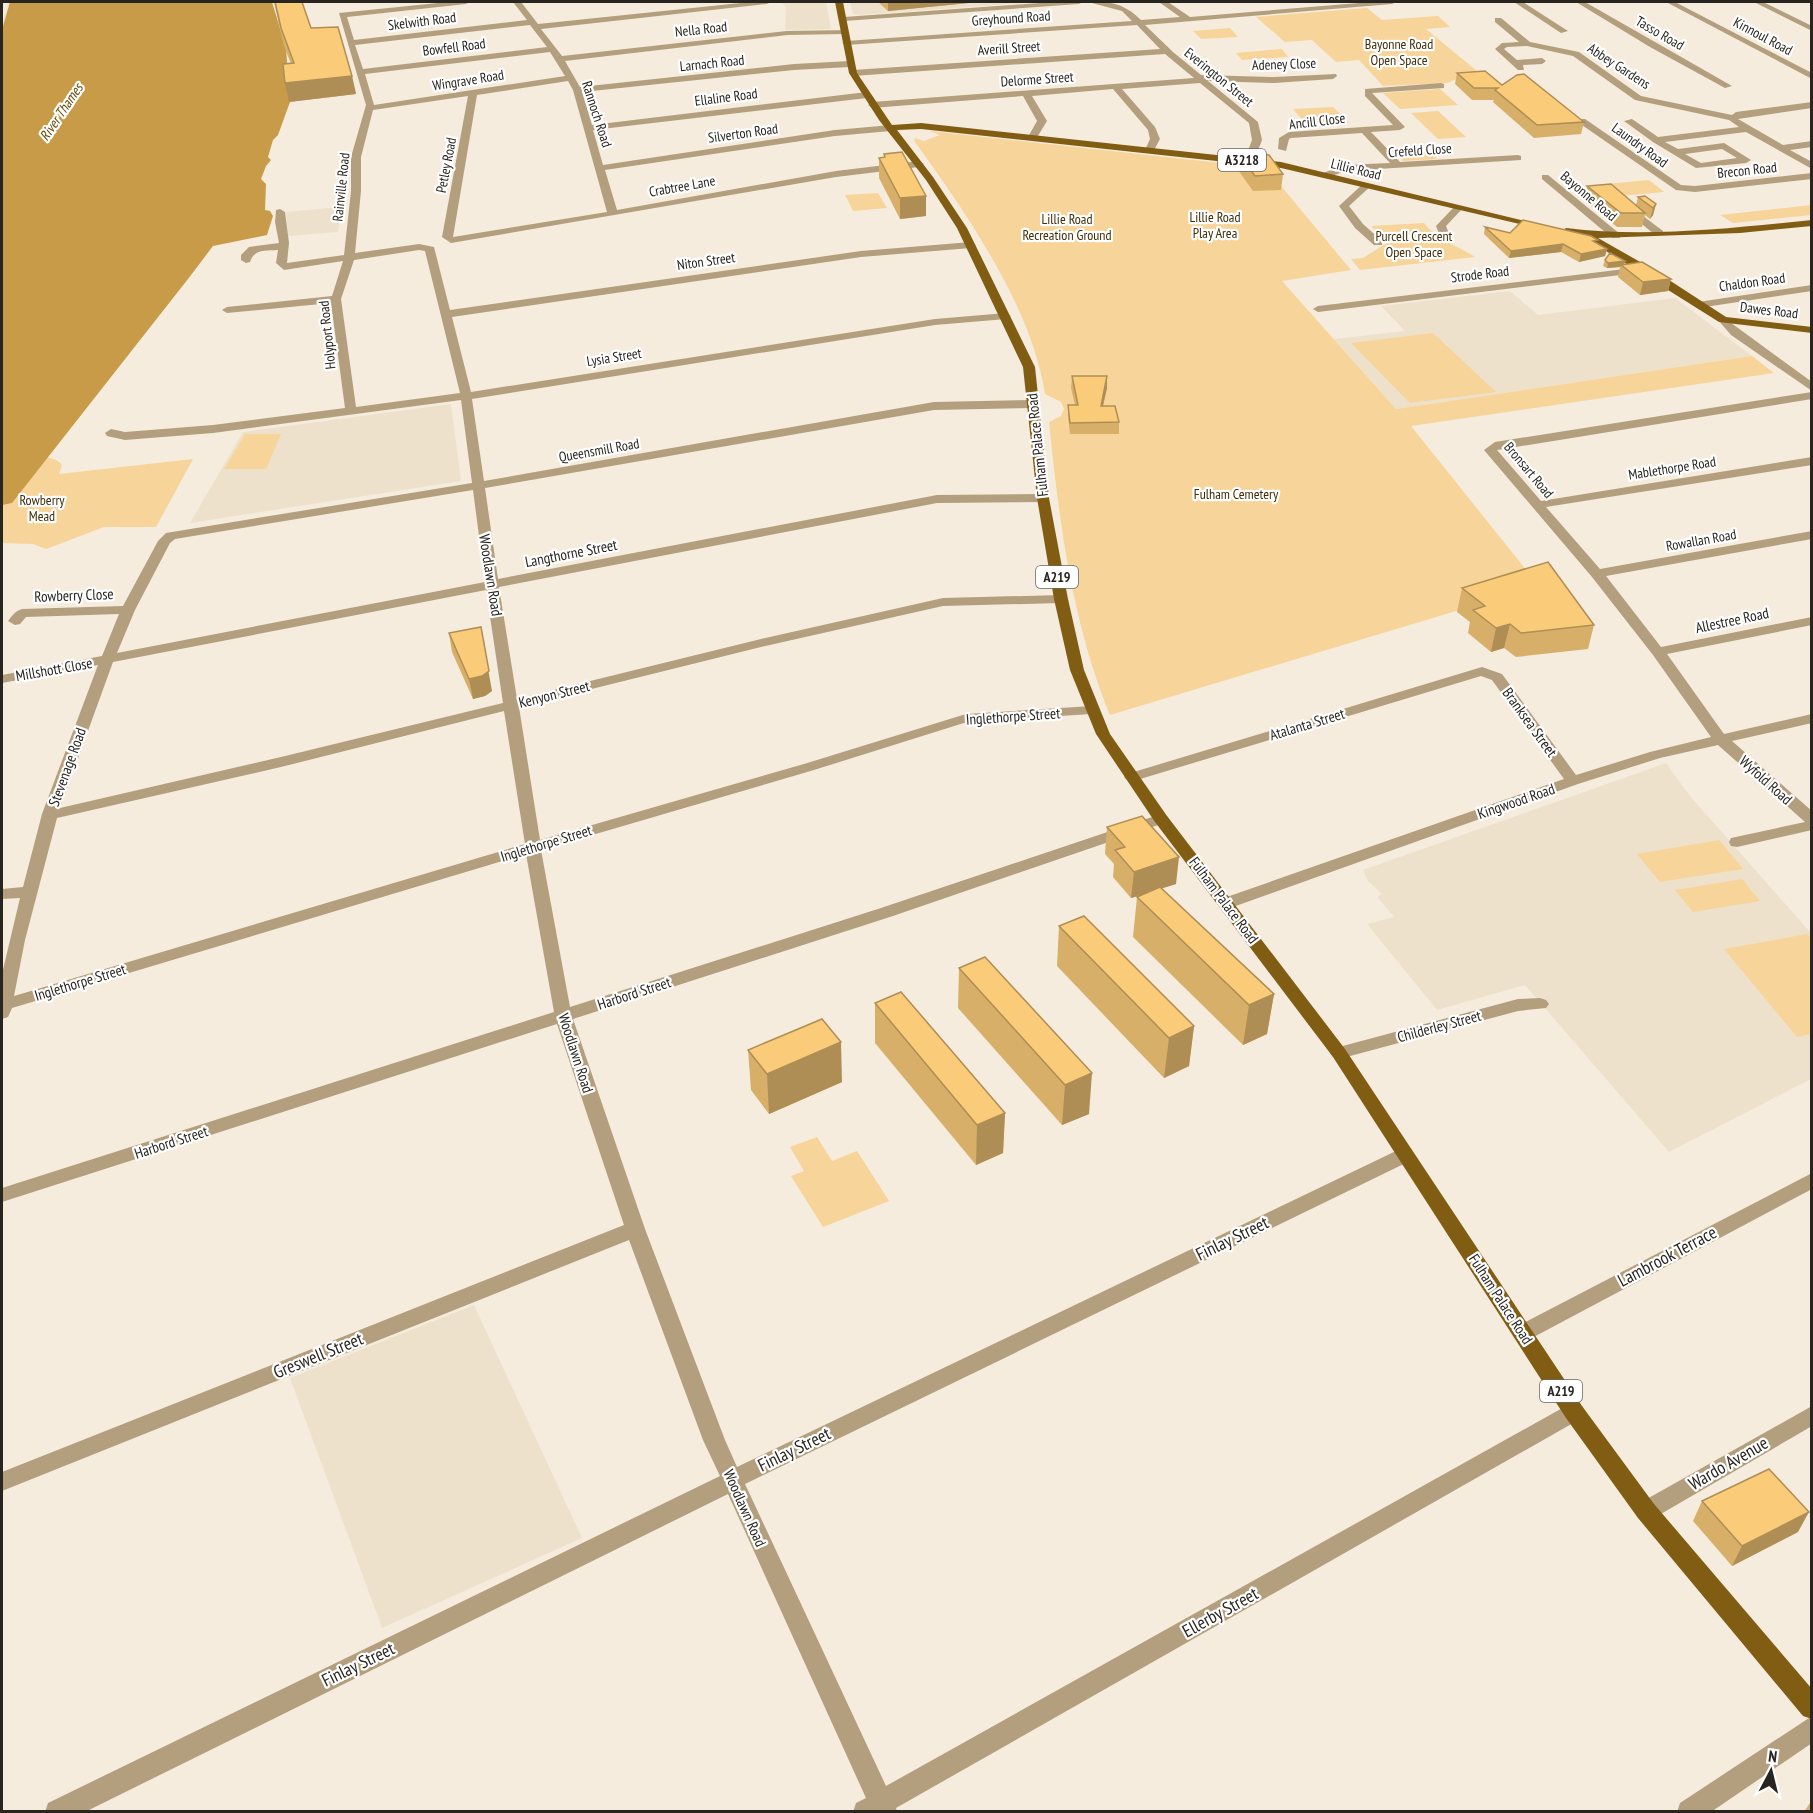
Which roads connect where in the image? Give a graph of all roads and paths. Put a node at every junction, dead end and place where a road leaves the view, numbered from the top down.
1 (466, 2) edge
2 (517, 2) edge
3 (767, 2) edge
4 (839, 2) edge
5 (1079, 2) edge
6 (1092, 2) edge
7 (1163, 2) edge
8 (1392, 2) edge
9 (1518, 2) edge
10 (1580, 2) edge
11 (1670, 2) edge
12 (1758, 2) edge
13 (721, 4) edge
14 (844, 19) junction
15 (1188, 19) junction
16 (1498, 20) dead end
17 (1547, 20) junction
18 (1535, 21) dead end
19 (1139, 23) junction
20 (534, 24) junction
21 (1812, 29) edge
22 (1564, 31) dead end
23 (845, 32) junction
24 (351, 43) junction
25 (846, 43) junction
26 (1527, 44) junction
27 (552, 49) junction
28 (1167, 51) junction
29 (560, 59) junction
30 (1542, 61) dead end
31 (851, 68) junction
32 (360, 72) junction
33 (1333, 76) dead end
34 (1812, 77) edge
35 (570, 78) junction
36 (1202, 79) junction
37 (1441, 86) dead end
38 (1728, 86) dead end
39 (1116, 87) junction
40 (577, 90) junction
41 (473, 93) junction
42 (1026, 93) junction
43 (867, 95) junction
44 (872, 105) junction
45 (1812, 105) edge
46 (370, 108) junction
47 (1733, 118) junction
48 (1582, 121) edge
49 (1629, 121) dead end
50 (588, 128) junction
51 (891, 128) junction
52 (1746, 129) junction
53 (1364, 130) junction
54 (1033, 137) junction
55 (1656, 140) junction
56 (1812, 144) edge
57 (1781, 148) junction
58 (1283, 149) dead end
59 (1150, 150) junction
60 (1677, 152) junction
61 (1518, 158) dead end
62 (1249, 161) junction
63 (919, 164) junction
64 (1398, 165) junction
65 (1812, 166) edge
66 (599, 168) junction
67 (1326, 175) junction
68 (1812, 176) edge
69 (1545, 177) dead end
70 (1367, 185) junction
71 (1684, 189) joint
72 (1624, 205) edge
73 (1458, 208) junction
74 (280, 212) dead end
75 (613, 214) junction
76 (1812, 222) edge
77 (1659, 233) junction
78 (1586, 235) junction
79 (1616, 236) junction
80 (1442, 239) dead end
81 (451, 240) joint
82 (1378, 243) dead end
83 (970, 245) junction
84 (284, 246) junction
85 (349, 258) junction
86 (246, 260) dead end
87 (1645, 269) junction
88 (1812, 288) edge
89 (336, 299) junction
90 (1698, 305) junction
91 (1317, 309) dead end
92 (227, 310) dead end
93 (447, 314) junction
94 (1006, 316) junction
95 (1723, 320) junction
96 (1812, 330) edge
97 (1812, 388) edge
98 (1812, 395) edge
99 (466, 396) junction
100 (1033, 405) junction
101 (351, 411) junction
102 (111, 433) dead end
103 (1812, 461) edge
104 (477, 486) junction
105 (1043, 498) junction
106 (1538, 505) junction
107 (1812, 535) edge
108 (171, 536) joint
109 (1597, 574) junction
110 (492, 584) junction
111 (1061, 599) junction
112 (128, 610) junction
113 (17, 613) dead end
114 (1812, 621) edge
115 (1658, 652) junction
116 (107, 659) junction
117 (1482, 671) joint
118 (2, 679) edge
119 (511, 704) junction
120 (1092, 710) junction
121 (1812, 718) edge
122 (1720, 739) junction
123 (1132, 777) junction
124 (1573, 781) junction
125 (50, 814) junction
126 (1161, 819) junction
127 (1812, 822) edge
128 (1737, 842) dead end
129 (533, 847) junction
130 (29, 892) junction
131 (2, 894) edge
132 (1227, 903) junction
133 (1540, 1004) dead end
134 (2, 1008) edge
135 (563, 1015) junction
136 (1339, 1053) junction
137 (1405, 1155) junction
138 (1812, 1180) edge
139 (2, 1195) edge
140 (634, 1229) junction
141 (1523, 1333) junction
142 (1574, 1412) junction
143 (1812, 1415) edge
144 (733, 1480) junction
145 (2, 1482) edge
146 (1646, 1511) junction
147 (1812, 1708) edge
148 (1812, 1728) edge
149 (877, 1809) edge
150 (57, 1812) edge
151 (1689, 1812) edge

1 - 24 street
2 - 20 street, Rannoch Road
3 - 13 street, Skelwith Road
4 - 14 main road, Fulham Palace Road / A219
5 - 14 street
6 - 19 street, Everington Street
7 - 15 street
8 - 15 street, Greyhound Road
9 - 17 street
10 - 38 street, Tasso Road
11 - 34 street, Kinnoul Road
12 - 21 street
13 - 20 street, Skelwith Road
14 - 23 main road, Fulham Palace Road / A219
15 - 19 street, Greyhound Road
16 - 26 street, Abbey Gardens
17 - 18 street
17 - 22 street
19 - 25 street, Greyhound Road
19 - 28 street, Everington Street
20 - 24 street, Skelwith Road
20 - 27 street, Rannoch Road
23 - 25 main road, Fulham Palace Road / A219
23 - 29 street, Nella Road
24 - 32 street
25 - 31 main road, Fulham Palace Road / A219
26 - 30 street
26 - 47 street, Abbey Gardens
27 - 29 street, Rannoch Road
27 - 32 street, Bowfell Road
28 - 31 street, Averill Street
28 - 36 street, Everington Street
29 - 35 street, Rannoch Road
31 - 40 street, Larnach Road
31 - 43 main road, Fulham Palace Road / A219
32 - 46 street
33 - 36 street, Adeney Close
35 - 40 street, Rannoch Road
35 - 41 street, Wingrave Road
36 - 39 street, Delorme Street
36 - 62 street, Everington Street
37 - 53 street, Ancill Close
39 - 42 street, Delorme Street
39 - 59 street
40 - 50 street, Rannoch Road
41 - 46 street, Wingrave Road
41 - 81 street, Petley Road
42 - 44 street, Delorme Street
42 - 54 street
43 - 44 main road, Fulham Palace Road / A219
43 - 50 street, Ellaline Road
44 - 51 main road, Fulham Palace Road / A219
45 - 47 street
46 - 85 street, Rainville Road
47 - 52 street
48 - 71 street, Laundry Road
49 - 55 street
50 - 66 street, Rannoch Road
51 - 54 main road, Lillie Road / A3218
51 - 63 main road, Fulham Palace Road / A219
51 - 66 street, Silverton Road
52 - 55 street
52 - 57 street
53 - 58 street, Ancill Close
53 - 64 street, Ancill Close
54 - 59 main road, Lillie Road / A3218
55 - 60 street
56 - 57 street
57 - 65 street
59 - 62 main road, Lillie Road / A3218
60 - 60 street
61 - 64 street, Crefeld Close
62 - 67 main road, Lillie Road / A3218
63 - 75 street, Crabtree Lane
63 - 83 main road, Fulham Palace Road / A219
64 - 67 street, Crefeld Close
66 - 75 street, Rannoch Road
67 - 70 main road, Lillie Road / A3218
68 - 71 street, Brecon Road
69 - 79 street, Bayonne Road
70 - 73 main road, Lillie Road / A3218
70 - 82 street
72 - 77 street
73 - 78 main road, Lillie Road / A3218
73 - 80 street
74 - 84 street
75 - 81 street, Crabtree Lane
76 - 77 main road, Lillie Road / A3218
77 - 79 main road, Lillie Road / A3218
78 - 79 main road, Lillie Road / A3218
78 - 87 main road
83 - 93 street, Niton Street
83 - 94 main road, Fulham Palace Road / A219
84 - 85 street
84 - 86 street
85 - 89 street, Holyport Road
85 - 93 street, Woodlawn Road
87 - 90 main road
87 - 91 street, Strode Road
88 - 90 street, Chaldon Road
89 - 92 street
89 - 101 street, Holyport Road
90 - 95 main road
93 - 99 street, Woodlawn Road
94 - 99 street, Lysia Street
94 - 100 main road, Fulham Palace Road / A219
95 - 96 main road, Dawes Road
95 - 97 street
98 - 106 street, Bronsart Road
99 - 101 street, Lysia Street
99 - 104 street, Woodlawn Road
100 - 104 street, Queensmill Road
100 - 105 main road, Fulham Palace Road / A219
101 - 102 street, Lysia Street
103 - 106 street, Mablethorpe Road
104 - 108 street, Queensmill Road
104 - 110 street, Woodlawn Road
105 - 110 street, Langthorne Street
105 - 111 main road, Fulham Palace Road / A219
106 - 109 street, Bronsart Road
107 - 109 street, Rowallan Road
108 - 112 street, Stevenage Road
109 - 115 street, Bronsart Road
110 - 116 street, Langthorne Street
110 - 119 street, Woodlawn Road
111 - 119 street, Kenyon Street
111 - 120 main road, Fulham Palace Road / A219
112 - 113 street, Rowberry Close
112 - 116 street, Stevenage Road
114 - 115 street, Allestree Road
115 - 122 street, Bronsart Road
116 - 118 street, Millshott Close
116 - 125 street, Stevenage Road
117 - 123 street, Atalanta Street
117 - 124 street, Branksea Street
119 - 125 street, Kenyon Street
119 - 129 street, Woodlawn Road
120 - 123 main road, Fulham Palace Road / A219
120 - 129 street, Inglethorpe Street
121 - 122 street, Kingwood Road
122 - 124 street, Kingwood Road
122 - 127 street, Wyfold Road
123 - 126 main road, Fulham Palace Road / A219
124 - 132 street, Kingwood Road
125 - 130 street, Stevenage Road
126 - 132 main road, Fulham Palace Road / A219
126 - 135 street, Harbord Street
127 - 128 street
129 - 134 street, Inglethorpe Street
129 - 135 street, Woodlawn Road
130 - 131 street
130 - 134 street, Stevenage Road
132 - 136 main road, Fulham Palace Road / A219
133 - 136 street, Childerley Street
135 - 139 street, Harbord Street
135 - 140 street, Woodlawn Road
136 - 137 main road, Fulham Palace Road / A219
137 - 141 main road, Fulham Palace Road / A219
137 - 144 street, Finlay Street
138 - 141 street, Lambrook Terrace
140 - 144 street, Woodlawn Road
140 - 145 street, Greswell Street
141 - 142 main road, Fulham Palace Road / A219
142 - 146 main road, Fulham Palace Road / A219
142 - 149 street, Ellerby Street
143 - 146 street, Wardo Avenue
144 - 149 street, Woodlawn Road
144 - 150 street, Finlay Street
146 - 147 main road, Fulham Palace Road / A219
148 - 151 street

